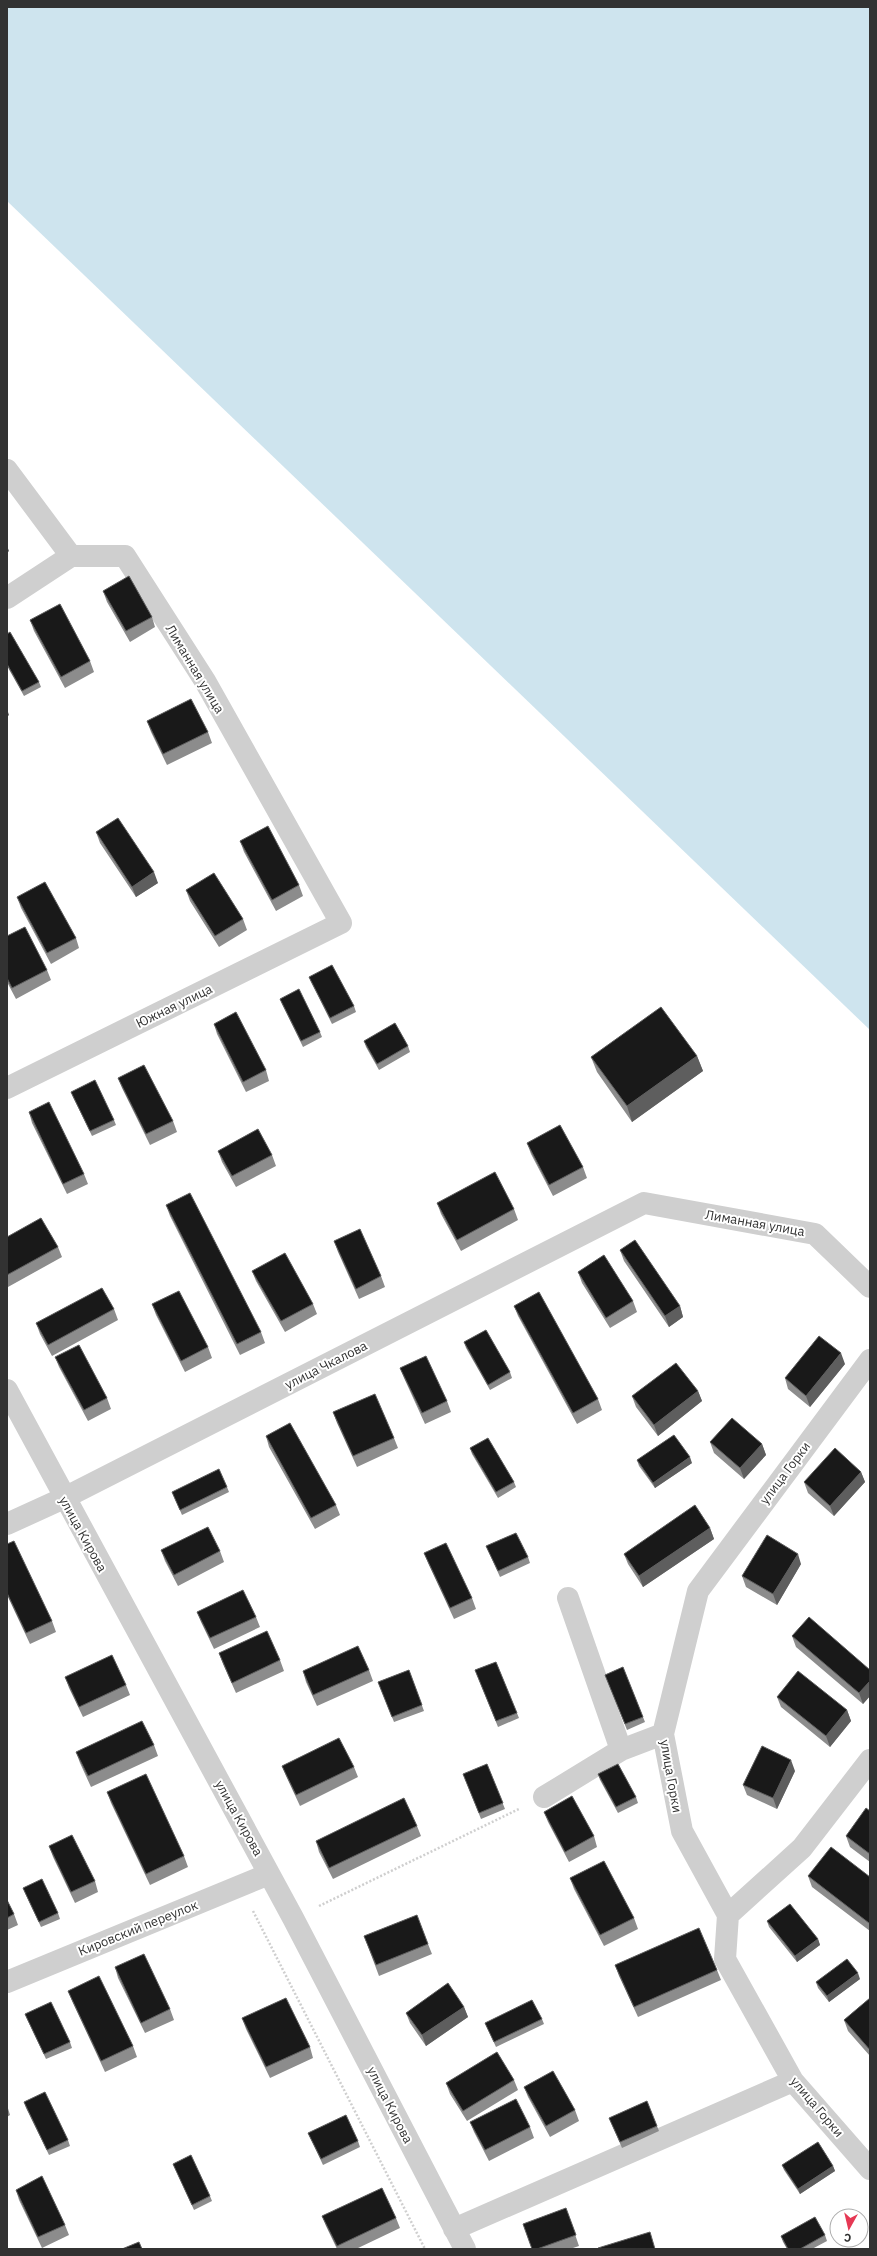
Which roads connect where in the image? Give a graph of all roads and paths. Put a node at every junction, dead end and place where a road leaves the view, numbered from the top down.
1 (7, 470) edge
2 (71, 556) junction
3 (7, 598) edge
4 (341, 923) joint
5 (7, 1088) edge
6 (644, 1203) joint
7 (870, 1287) edge
8 (870, 1360) edge
9 (7, 1390) edge
10 (64, 1498) junction
11 (7, 1524) edge
12 (568, 1598) dead end
13 (663, 1734) junction
14 (621, 1750) junction
15 (870, 1760) edge
16 (544, 1797) joint
17 (269, 1874) junction
18 (251, 1906) dead end
19 (728, 1915) junction
20 (293, 1918) junction
21 (7, 1982) edge
22 (793, 2081) junction
23 (870, 2169) edge
24 (454, 2228) junction
25 (465, 2249) edge

1 - 2 street
2 - 3 street
2 - 4 street, Лиманная улица
4 - 5 street, Южная улица
6 - 7 street, Лиманная улица
6 - 10 street, улица Чкалова
8 - 13 street, улица Горки
9 - 10 street, улица Кирова
10 - 11 street, улица Чкалова
10 - 17 street, улица Кирова
12 - 14 street
13 - 14 street
13 - 19 street, улица Горки
14 - 16 street
15 - 19 street
16 - 20 path
17 - 20 street, улица Кирова
17 - 21 street, Кировский переулок
18 - 20 path
19 - 22 street, улица Горки
20 - 24 street, улица Кирова
22 - 23 street, улица Горки
22 - 24 street
24 - 25 street, улица Кирова

